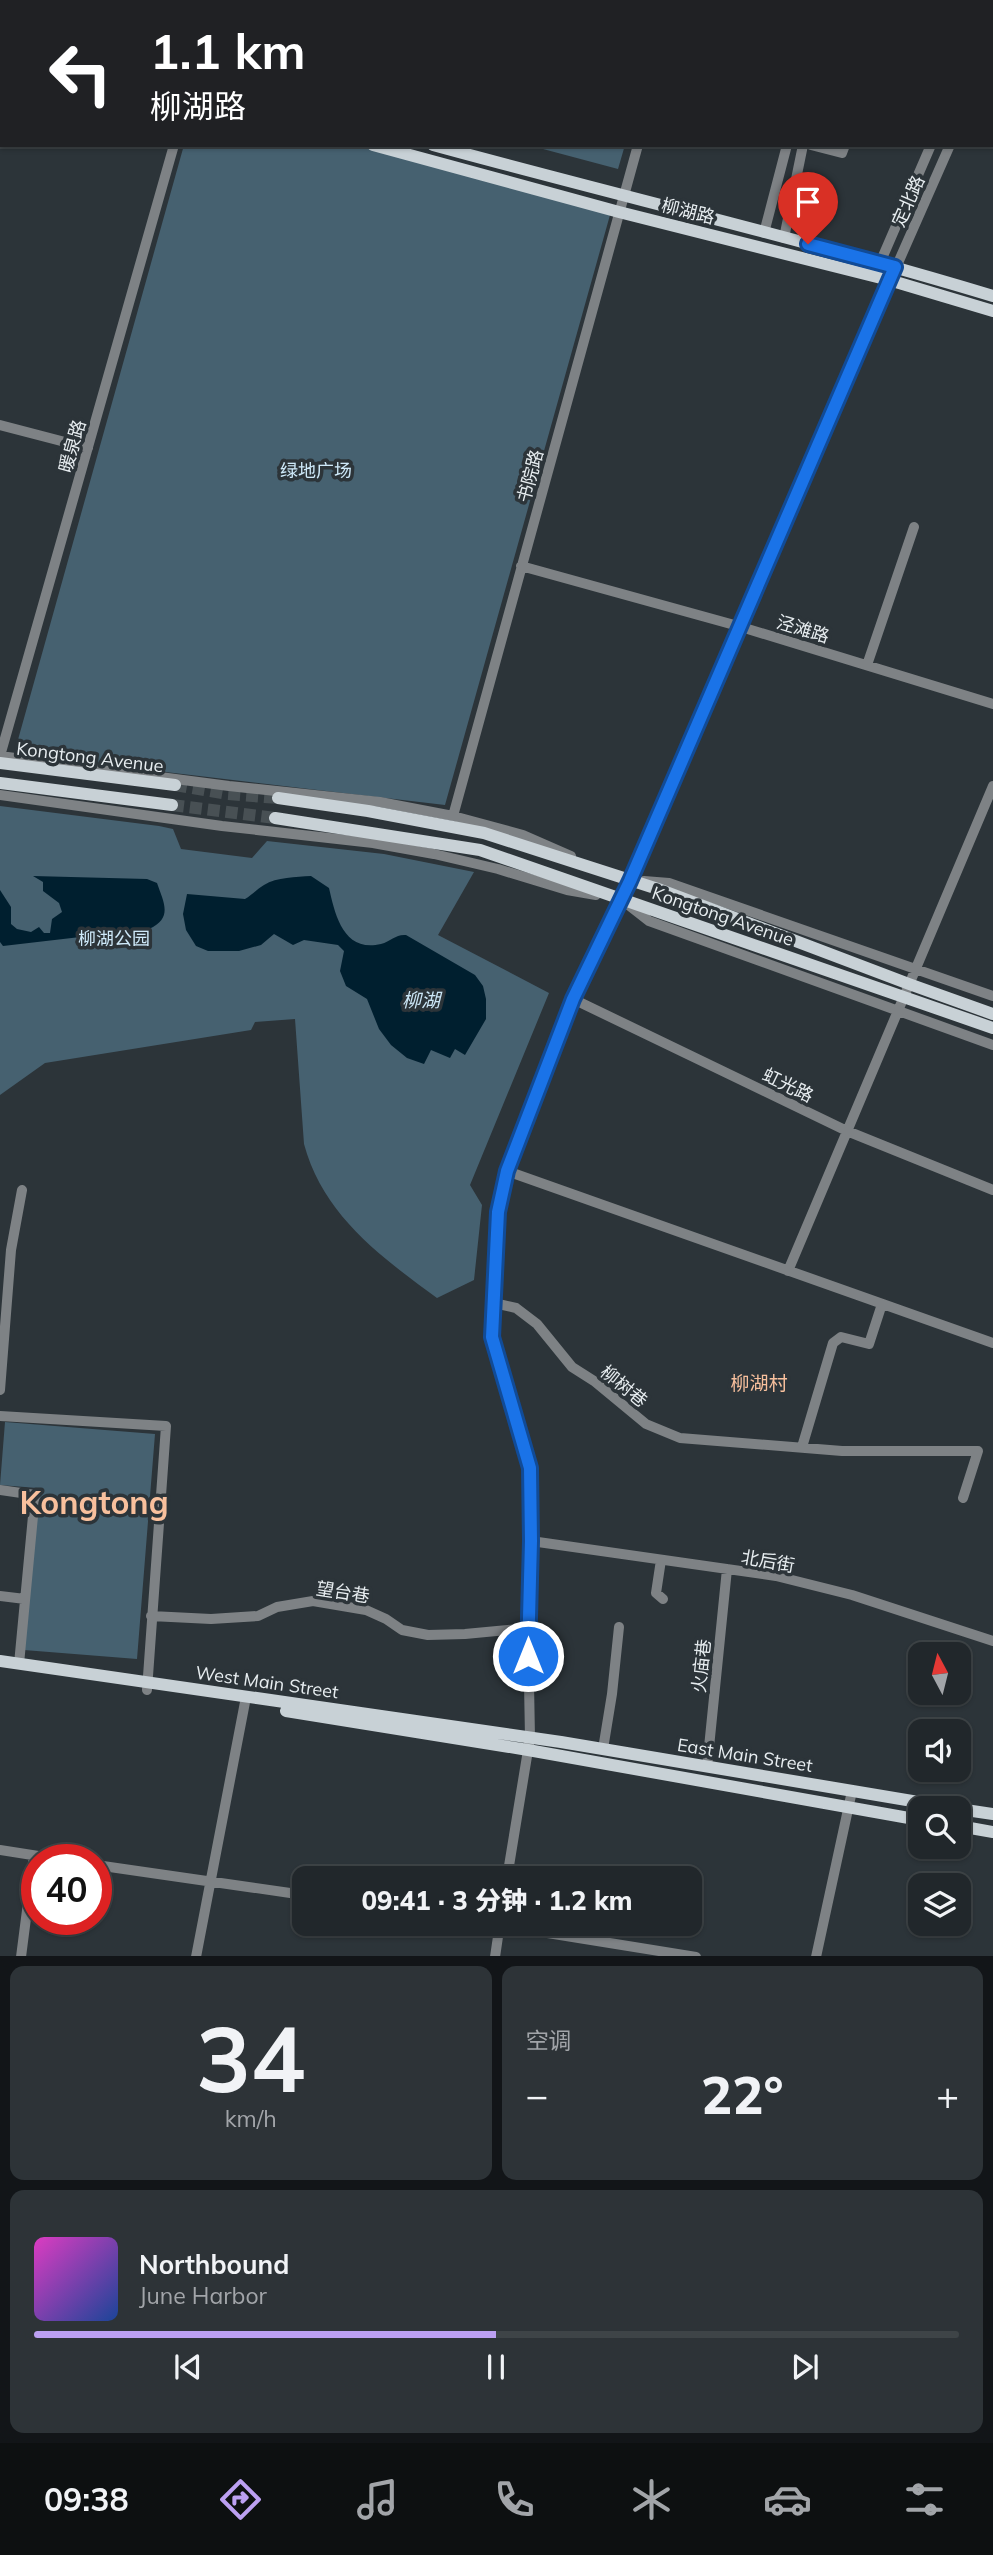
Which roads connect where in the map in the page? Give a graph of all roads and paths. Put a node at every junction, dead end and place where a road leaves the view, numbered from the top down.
1 (173, 147) edge
2 (380, 147) edge
3 (439, 147) edge
4 (637, 147) edge
5 (786, 147) edge
6 (803, 147) edge
7 (819, 147) edge
8 (844, 147) edge
9 (930, 147) edge
10 (949, 147) edge
11 (623, 197) junction
12 (620, 212) junction
13 (764, 233) junction
14 (784, 238) junction
15 (880, 262) junction
16 (895, 267) junction
17 (889, 280) junction
18 (993, 296) edge
19 (993, 311) edge
20 (0, 425) edge
21 (88, 449) junction
22 (914, 527) dead end
23 (521, 566) junction
24 (738, 626) junction
25 (867, 665) junction
26 (993, 704) edge
27 (0, 756) edge
28 (0, 764) edge
29 (0, 783) edge
30 (175, 785) tunnel mouth
31 (993, 786) edge
32 (0, 795) edge
33 (278, 798) tunnel mouth
34 (172, 805) tunnel mouth
35 (453, 816) junction
36 (275, 818) tunnel mouth
37 (630, 881) junction
38 (621, 899) junction
39 (916, 968) junction
40 (906, 991) junction
41 (993, 996) edge
42 (573, 999) junction
43 (898, 1011) junction
44 (993, 1013) edge
45 (993, 1028) edge
46 (993, 1045) edge
47 (847, 1131) junction
48 (507, 1171) junction
49 (22, 1190) dead end
50 (993, 1191) edge
51 (788, 1271) junction
52 (494, 1303) junction
53 (882, 1304) junction
54 (993, 1343) edge
55 (0, 1390) edge
56 (0, 1416) edge
57 (802, 1447) junction
58 (0, 1490) edge
59 (963, 1499) dead end
60 (531, 1541) junction
61 (661, 1560) junction
62 (727, 1569) junction
63 (0, 1596) edge
64 (25, 1599) junction
65 (663, 1599) dead end
66 (151, 1616) junction
67 (618, 1627) dead end
68 (528, 1628) junction
69 (993, 1642) edge
70 (0, 1661) edge
71 (19, 1664) junction
72 (0, 1669) edge
73 (148, 1686) junction
74 (246, 1700) junction
75 (529, 1744) junction
76 (603, 1749) junction
77 (707, 1767) junction
78 (852, 1791) junction
79 (908, 1800) edge
80 (848, 1808) junction
81 (971, 1810) edge
82 (993, 1814) edge
83 (908, 1818) edge
84 (971, 1828) edge
85 (993, 1832) edge
86 (0, 1850) edge
87 (21, 1854) edge
88 (509, 1866) edge
89 (112, 1867) edge
90 (211, 1881) junction
91 (292, 1893) edge
92 (24, 1935) edge
93 (498, 1936) edge
94 (566, 1936) edge
95 (666, 1954) edge
96 (21, 1956) edge
97 (196, 1956) edge
98 (495, 1956) edge
99 (696, 1956) edge
100 (816, 1956) edge

1 - 21 street, 暖泉路
2 - 12 main road, 柳湖路
3 - 11 main road, 柳湖路
4 - 11 street, 书院路
5 - 13 street
6 - 14 street
7 - 8 street
9 - 15 street
10 - 16 street, 定北路
11 - 12 street, 书院路
11 - 13 main road, 柳湖路
12 - 17 main road, 柳湖路
12 - 23 street, 书院路
13 - 14 main road, 柳湖路
14 - 15 main road, 柳湖路
15 - 16 main road, 柳湖路
16 - 17 street, 定北路
16 - 18 main road, 柳湖路
17 - 19 main road, 柳湖路
17 - 24 street, 定北路
20 - 21 street
21 - 27 street, 暖泉路
22 - 25 street
23 - 24 street, 泾滩路
23 - 35 street, 书院路
24 - 25 street, 泾滩路
24 - 37 street, 定北路
25 - 26 street, 泾滩路
27 - 35 street
28 - 30 main road, Kongtong Avenue
29 - 34 main road, Kongtong Avenue
31 - 39 street
32 - 38 street
33 - 37 main road, Kongtong Avenue
35 - 37 street
36 - 38 main road, Kongtong Avenue
37 - 38 street, 定北路
37 - 39 street
37 - 40 main road, Kongtong Avenue
38 - 40 main road, Kongtong Avenue
38 - 42 street, 定北路
38 - 43 street
39 - 40 street
39 - 41 street
40 - 43 street
40 - 44 main road, Kongtong Avenue
40 - 45 main road, Kongtong Avenue
42 - 47 street, 虹光路
42 - 48 street, 定北路
43 - 46 street
43 - 47 street
47 - 50 street, 虹光路
47 - 51 street
48 - 51 street
48 - 52 street, 定北路
49 - 55 street
51 - 53 street
52 - 57 street, 柳树巷
52 - 60 street, 定北路
53 - 54 street
53 - 57 street
56 - 66 street
57 - 59 street, 柳树巷
58 - 64 street
60 - 61 street, 北后街
60 - 68 street, 定北路
61 - 62 street, 北后街
61 - 65 street
62 - 69 street, 北后街
62 - 77 street, 火庙巷
63 - 64 street
64 - 71 street
66 - 68 street, 望台巷
66 - 73 street
67 - 76 street
68 - 75 street, 定北路
70 - 71 main road, West Main Street
71 - 73 main road, West Main Street
72 - 73 main road, West Main Street
73 - 74 main road, West Main Street
74 - 75 main road, West Main Street
74 - 90 street
75 - 76 main road, East Main Street
75 - 80 main road, East Main Street
75 - 88 street, 定北路
76 - 77 main road, East Main Street
77 - 78 main road, East Main Street
78 - 79 main road, East Main Street
78 - 80 street
80 - 83 main road, East Main Street
80 - 100 street
81 - 82 main road, East Main Street
84 - 85 main road
86 - 87 street
89 - 90 street
90 - 91 street
90 - 97 street
92 - 96 street
93 - 98 street
94 - 95 street
95 - 99 street

